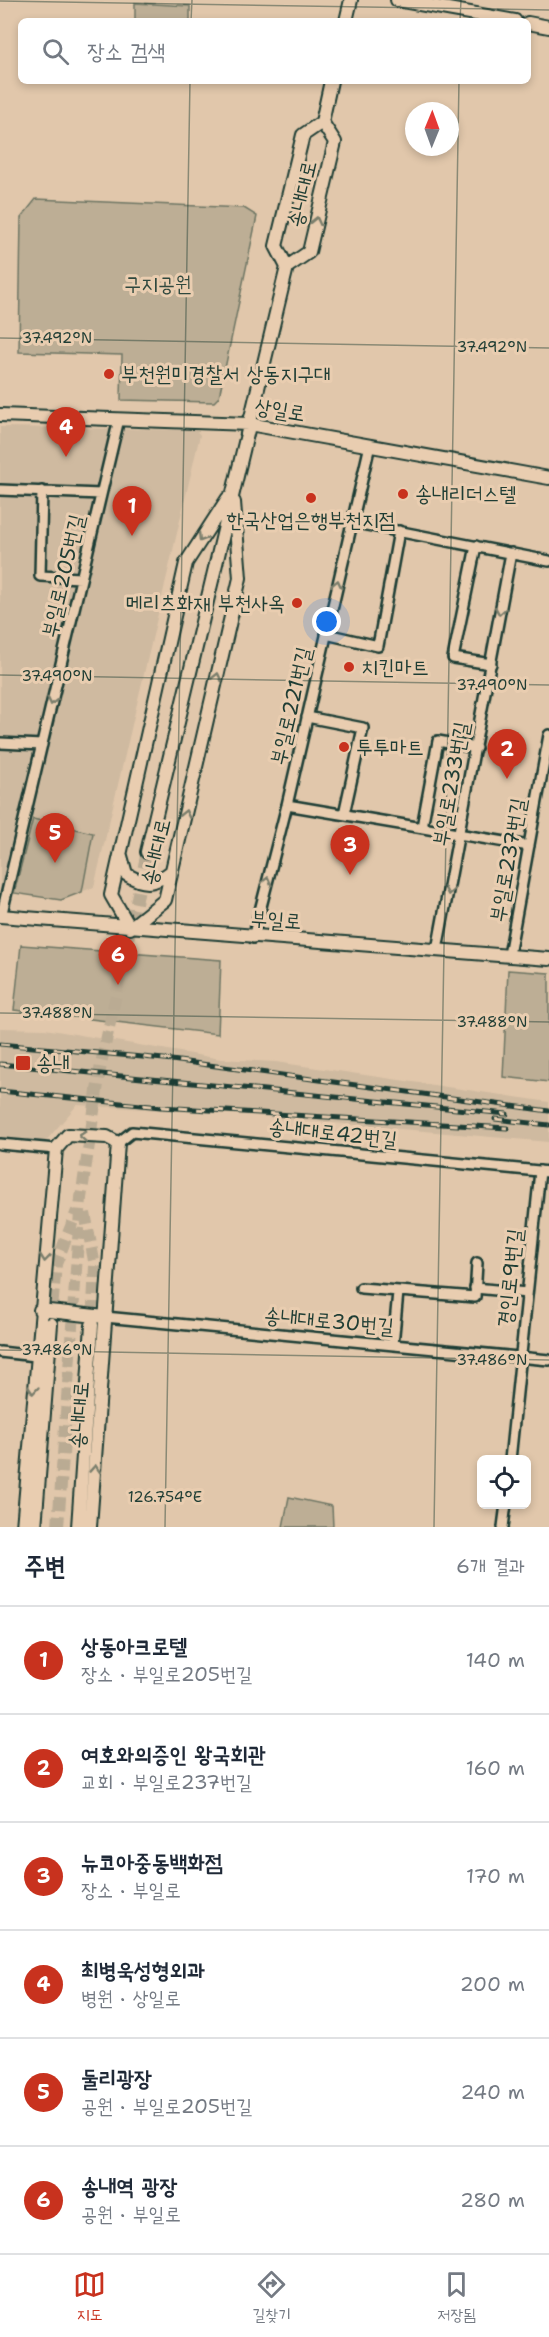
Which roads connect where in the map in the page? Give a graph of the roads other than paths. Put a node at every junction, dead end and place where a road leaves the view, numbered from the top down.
1 (351, 0) edge
2 (397, 0) edge
3 (347, 18) edge
4 (498, 18) edge
5 (531, 24) edge
6 (549, 27) edge
7 (330, 84) edge
8 (322, 122) junction
9 (287, 267) junction
10 (0, 414) edge
11 (119, 419) junction
12 (249, 424) junction
13 (369, 445) junction
14 (549, 478) edge
15 (233, 489) junction
16 (0, 490) edge
17 (42, 491) junction
18 (101, 494) junction
19 (351, 522) junction
20 (399, 531) junction
21 (476, 546) junction
22 (511, 553) junction
23 (549, 561) edge
24 (81, 578) junction
25 (326, 634) junction
26 (491, 664) junction
27 (307, 717) junction
28 (549, 735) edge
29 (0, 743) edge
30 (42, 745) junction
31 (476, 748) junction
32 (287, 805) junction
33 (344, 814) junction
34 (422, 827) junction
35 (460, 833) junction
36 (529, 846) junction
37 (120, 852) junction
38 (147, 852) tunnel mouth
39 (172, 871) junction
40 (0, 916) edge
41 (130, 928) junction
42 (253, 938) junction
43 (437, 950) junction
44 (509, 955) junction
45 (549, 958) edge
46 (118, 1143) junction
47 (0, 1144) edge
48 (56, 1149) junction
49 (544, 1172) edge
50 (477, 1263) dead end
51 (361, 1288) dead end
52 (476, 1288) junction
53 (398, 1292) junction
54 (527, 1293) junction
55 (40, 1310) junction
56 (105, 1317) junction
57 (51, 1324) tunnel mouth
58 (92, 1325) tunnel mouth
59 (393, 1345) junction
60 (0, 1352) edge
61 (36, 1356) junction
62 (520, 1357) junction
63 (549, 1360) edge
64 (510, 1455) edge
65 (505, 1509) edge
66 (23, 1527) edge
67 (35, 1527) edge
68 (78, 1527) edge
69 (90, 1527) edge
70 (503, 1527) edge

1 - 3 street
2 - 4 street
5 - 6 street
7 - 8 street
8 - 9 street, 송내대로
9 -> 8 street, 송내대로
9 - 12 street, 송내대로
10 - 11 street, 상일로
11 - 12 street, 상일로
11 - 18 street, 부일로205번길
12 - 13 street, 상일로
12 - 15 street, 송내대로
13 - 14 street, 상일로
13 - 19 street, 부일로221번길
15 -> 37 street, 송내대로
15 - 38 street, 송내대로
39 -> 15 street, 송내대로
16 - 17 street
17 - 18 street
17 - 24 street
18 - 24 street, 부일로205번길
19 - 20 street
25 -> 19 street, 부일로221번길
20 - 21 street
20 - 25 street
21 - 22 street
21 - 26 street
22 - 23 street
22 -> 26 street, 부일로233번길
24 -> 30 street, 부일로205번길
25 - 27 street, 부일로221번길
26 - 31 street, 부일로233번길
27 - 32 street, 부일로221번길
27 - 33 street
28 - 36 street, 부일로237번길
29 - 30 street
30 - 40 street, 부일로205번길
31 - 34 street
31 - 35 street, 부일로233번길
32 - 33 street
42 -> 32 street, 부일로221번길
33 - 34 street
34 - 35 street
35 - 36 street
35 -> 43 street, 부일로233번길
36 - 44 street, 부일로237번길
37 - 39 street
37 - 41 street, 송내대로
39 - 41 street, 송내대로
40 - 41 street, 부일로
41 - 42 street, 부일로
42 - 43 street, 부일로
43 - 44 street, 부일로
44 - 45 street, 부일로
46 -> 48 street
46 - 49 street, 송내대로42번길
46 - 56 street, 송내대로
47 - 48 street
48 -> 55 street
49 - 54 street, 경인로9번길
50 - 52 street
51 - 53 street
52 - 53 street
52 - 54 street
53 - 59 street
54 - 62 street, 경인로9번길
55 - 56 street
55 - 61 street
56 - 59 street, 송내대로30번길
69 -> 56 street, 송내대로
57 - 67 street, 송내대로
58 - 68 street, 송내대로
59 - 62 street, 송내대로30번길
60 - 61 street
61 -> 66 street
62 - 63 street, 송내대로30번길
62 - 64 street, 경인로9번길
65 - 70 street

